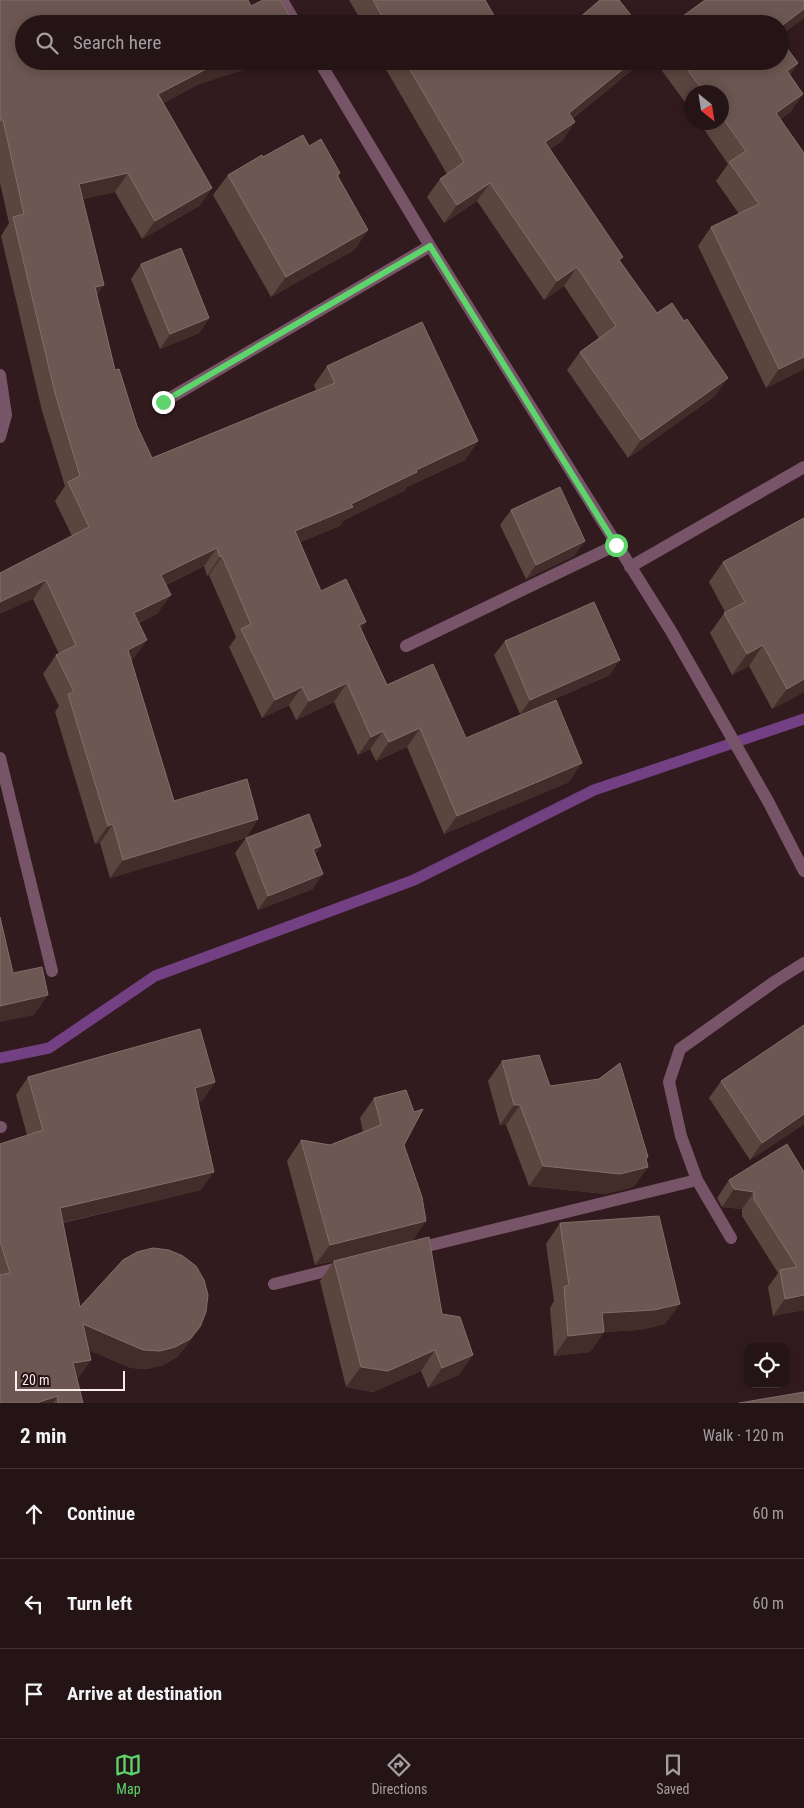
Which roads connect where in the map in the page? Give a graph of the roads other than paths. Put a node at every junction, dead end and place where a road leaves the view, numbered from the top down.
1 (282, 0) edge
2 (291, 15) edge
3 (324, 70) edge
4 (430, 246) junction
5 (0, 375) edge
6 (163, 402) dead end
7 (0, 437) edge
8 (804, 467) edge
9 (616, 545) junction
10 (630, 567) junction
11 (406, 646) dead end
12 (0, 758) edge
13 (804, 871) edge
14 (804, 963) edge
15 (52, 971) dead end
16 (697, 1180) junction
17 (731, 1238) dead end
18 (399, 1253) edge
19 (351, 1265) edge
20 (274, 1284) dead end

1 - 2 street
3 - 4 street
4 - 6 street
4 - 9 street
5 - 7 street
8 - 10 street
9 - 10 street
9 - 11 street
10 - 13 street
12 - 15 street
14 - 16 street
16 - 17 street
16 - 18 street
19 - 20 street

